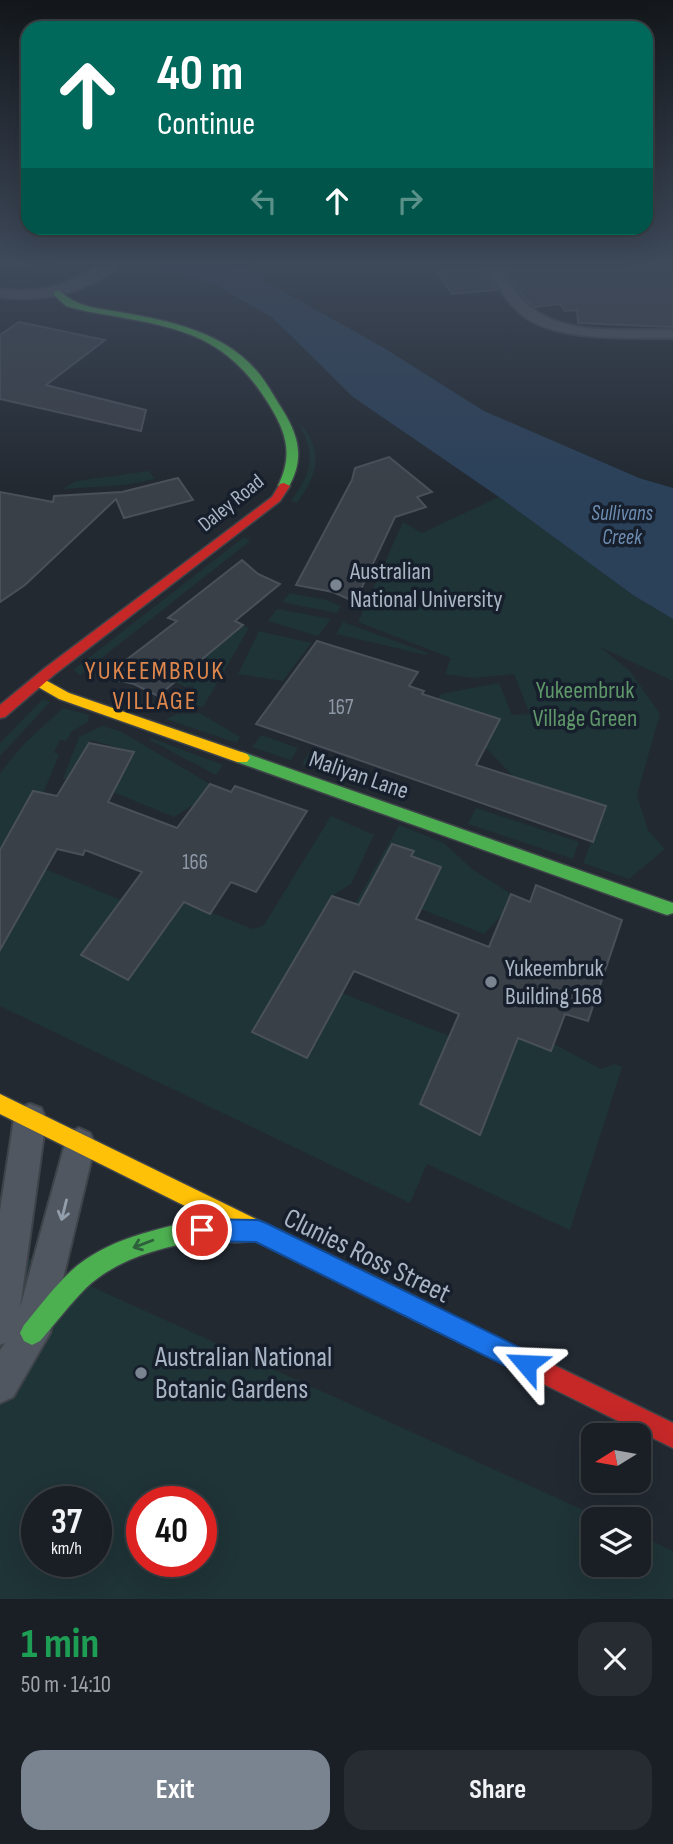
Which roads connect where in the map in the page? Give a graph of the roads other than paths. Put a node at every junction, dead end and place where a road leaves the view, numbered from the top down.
1 (202, 337) edge
2 (38, 681) junction
3 (0, 713) edge
4 (667, 908) dead end
5 (0, 1104) edge
6 (30, 1119) junction
7 (79, 1144) junction
8 (258, 1231) junction
9 (16, 1330) edge
10 (0, 1384) edge
11 (673, 1436) edge

1 - 2 street, Daley Road
2 - 3 street, Daley Road
2 - 4 street, Maliyan Lane
5 - 6 street, Clunies Ross Street
6 - 7 street, Clunies Ross Street
6 - 9 street
7 - 8 street, Clunies Ross Street
7 -> 9 street
8 -> 9 street
8 - 11 street, Clunies Ross Street
9 - 10 street

